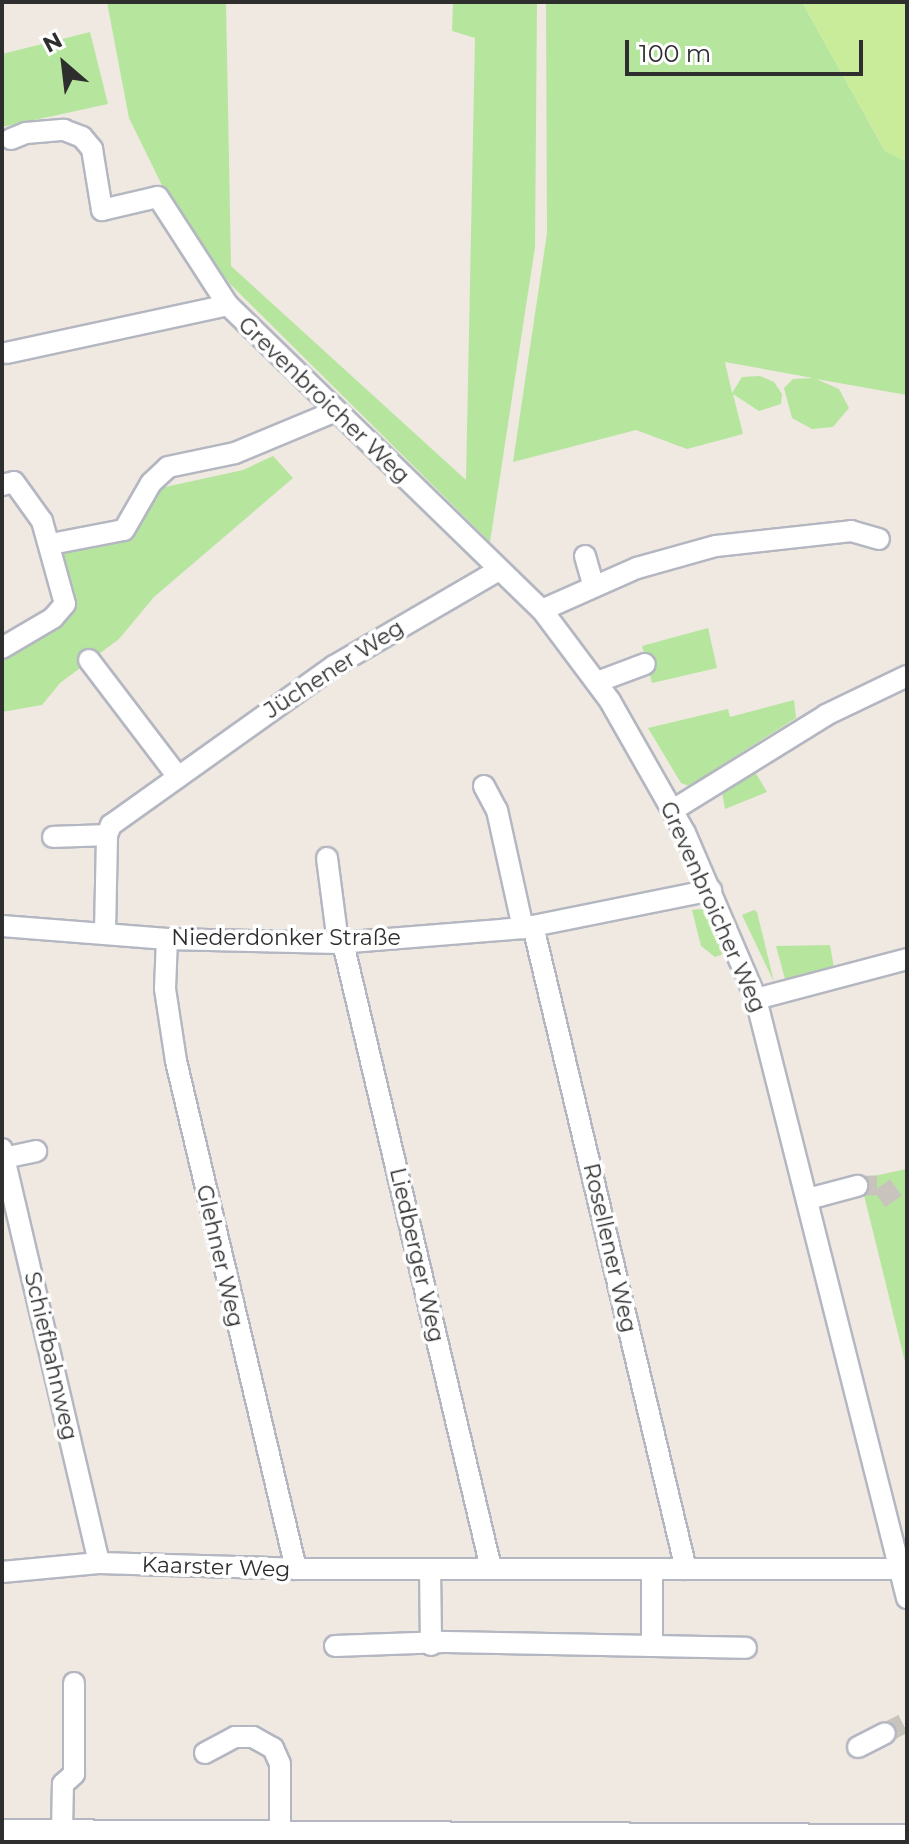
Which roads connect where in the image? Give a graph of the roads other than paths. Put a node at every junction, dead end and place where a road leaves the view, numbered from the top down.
1 (11, 139) dead end
2 (228, 305) junction
3 (6, 353) dead end
4 (336, 411) junction
5 (2, 485) edge
6 (879, 539) dead end
7 (51, 544) junction
8 (585, 556) dead end
9 (497, 571) junction
10 (593, 584) junction
11 (542, 610) junction
12 (2, 648) edge
13 (89, 660) dead end
14 (645, 664) dead end
15 (907, 676) edge
16 (597, 682) junction
17 (178, 777) junction
18 (484, 786) dead end
19 (673, 810) junction
20 (107, 835) junction
21 (53, 837) dead end
22 (327, 858) dead end
23 (711, 890) junction
24 (2, 926) edge
25 (528, 927) junction
26 (105, 932) junction
27 (167, 939) junction
28 (340, 943) junction
29 (907, 959) edge
30 (756, 999) junction
31 (36, 1151) dead end
32 (3, 1154) edge
33 (857, 1186) tunnel mouth
34 (808, 1199) junction
35 (99, 1563) junction
36 (491, 1568) junction
37 (296, 1569) junction
38 (430, 1569) junction
39 (652, 1569) junction
40 (686, 1569) junction
41 (898, 1569) junction
42 (2, 1572) edge
43 (907, 1598) edge
44 (431, 1645) junction
45 (335, 1646) dead end
46 (652, 1646) junction
47 (746, 1648) dead end
48 (74, 1683) dead end
49 (885, 1733) tunnel mouth
50 (858, 1747) dead end
51 (205, 1753) dead end
52 (2, 1830) edge
53 (62, 1830) junction
54 (280, 1831) junction
55 (907, 1835) edge

1 - 2 street, Grevenbroicher Weg
2 - 3 street
2 - 4 street, Grevenbroicher Weg
4 - 7 street
4 - 9 street, Grevenbroicher Weg
5 - 7 street
6 - 10 street
7 - 12 street
8 - 10 street
9 - 11 street, Grevenbroicher Weg
9 - 17 street, Jüchener Weg
10 - 11 street
11 - 16 street, Grevenbroicher Weg
13 - 17 street
14 - 16 street
15 - 19 street
16 - 19 street, Grevenbroicher Weg
17 - 20 street, Jüchener Weg
18 - 25 street, Rosellener Weg
19 - 23 street, Grevenbroicher Weg
20 - 21 street
20 - 26 street
22 - 28 street, Liedberger Weg
23 - 25 street, Niederdonker Straße
23 - 30 street, Grevenbroicher Weg
24 - 26 street, Niederdonker Straße
25 - 28 street, Niederdonker Straße
25 - 40 street, Rosellener Weg
26 - 27 street, Niederdonker Straße
27 - 28 street, Niederdonker Straße
27 - 37 street, Glehner Weg
28 - 36 street, Liedberger Weg
29 - 30 street
30 - 34 street, Grevenbroicher Weg
31 - 32 street
32 - 35 street, Schiefbahnweg
33 - 34 street
34 - 41 street, Grevenbroicher Weg
35 - 37 street, Kaarster Weg
35 - 42 street, Kaarster Weg
36 - 38 street, Kaarster Weg
36 - 39 street, Kaarster Weg
37 - 38 street, Kaarster Weg
38 - 44 street
39 - 40 street, Kaarster Weg
39 - 46 street
40 - 41 street, Kaarster Weg
41 - 43 street, Grevenbroicher Weg
44 - 45 street
44 - 46 street
46 - 47 street
48 - 53 street
49 - 50 street
51 - 54 street
52 - 53 street
53 - 54 street
54 - 55 street

